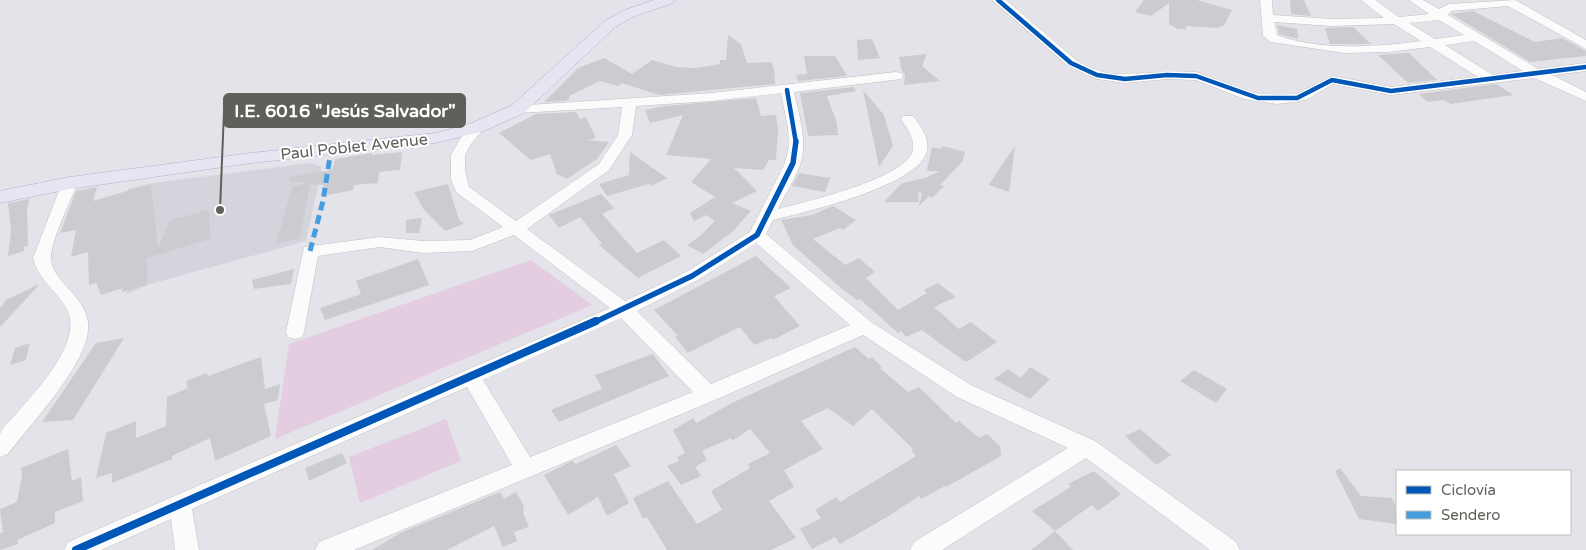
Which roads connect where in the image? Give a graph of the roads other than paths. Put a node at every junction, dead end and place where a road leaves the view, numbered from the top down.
1 (668, 0) edge
2 (998, 0) edge
3 (1266, 0) edge
4 (1367, 0) edge
5 (1415, 0) edge
6 (1508, 1) edge
7 (1441, 16) junction
8 (1267, 18) junction
9 (1397, 21) junction
10 (1476, 37) junction
11 (1433, 44) junction
12 (1586, 45) edge
13 (1586, 67) edge
14 (1536, 74) junction
15 (896, 76) dead end
16 (1492, 80) junction
17 (787, 90) junction
18 (1586, 98) edge
19 (630, 102) junction
20 (518, 109) junction
21 (908, 120) dead end
22 (478, 127) junction
23 (70, 183) junction
24 (0, 198) edge
25 (761, 226) junction
26 (515, 229) junction
27 (624, 309) junction
28 (864, 327) junction
29 (295, 332) dead end
30 (472, 376) junction
31 (708, 394) junction
32 (1087, 447) junction
33 (0, 448) edge
34 (525, 468) junction
35 (180, 504) junction
36 (350, 546) edge
37 (76, 550) edge
38 (187, 550) edge
39 (327, 550) edge
40 (922, 550) edge
41 (1228, 550) edge

1 - 20 main road, Paul Poblet Avenue
2 - 16 street
3 - 8 street
4 - 9 street
5 - 7 street
6 - 7 street
6 - 12 street
7 - 9 street
7 - 10 street
8 - 9 street
8 - 11 street
9 - 11 street
10 - 11 street
10 - 14 street
11 - 16 street
13 - 14 street
14 - 16 street
14 - 18 street
15 - 17 street
17 - 19 street
17 - 25 street
19 - 20 street
19 - 26 street
20 - 22 main road, Paul Poblet Avenue
21 - 25 street
22 - 23 main road, Paul Poblet Avenue
22 - 26 street
23 - 24 main road, Paul Poblet Avenue
23 - 33 street
25 - 27 street
25 - 28 street
26 - 27 street
26 - 29 street
27 - 30 street
27 - 31 street
28 - 31 street
28 - 32 street
30 - 34 street
30 - 35 street
31 - 34 street
32 - 40 street
32 - 41 street
34 - 36 street
35 - 37 street
35 - 38 street
36 - 39 street

